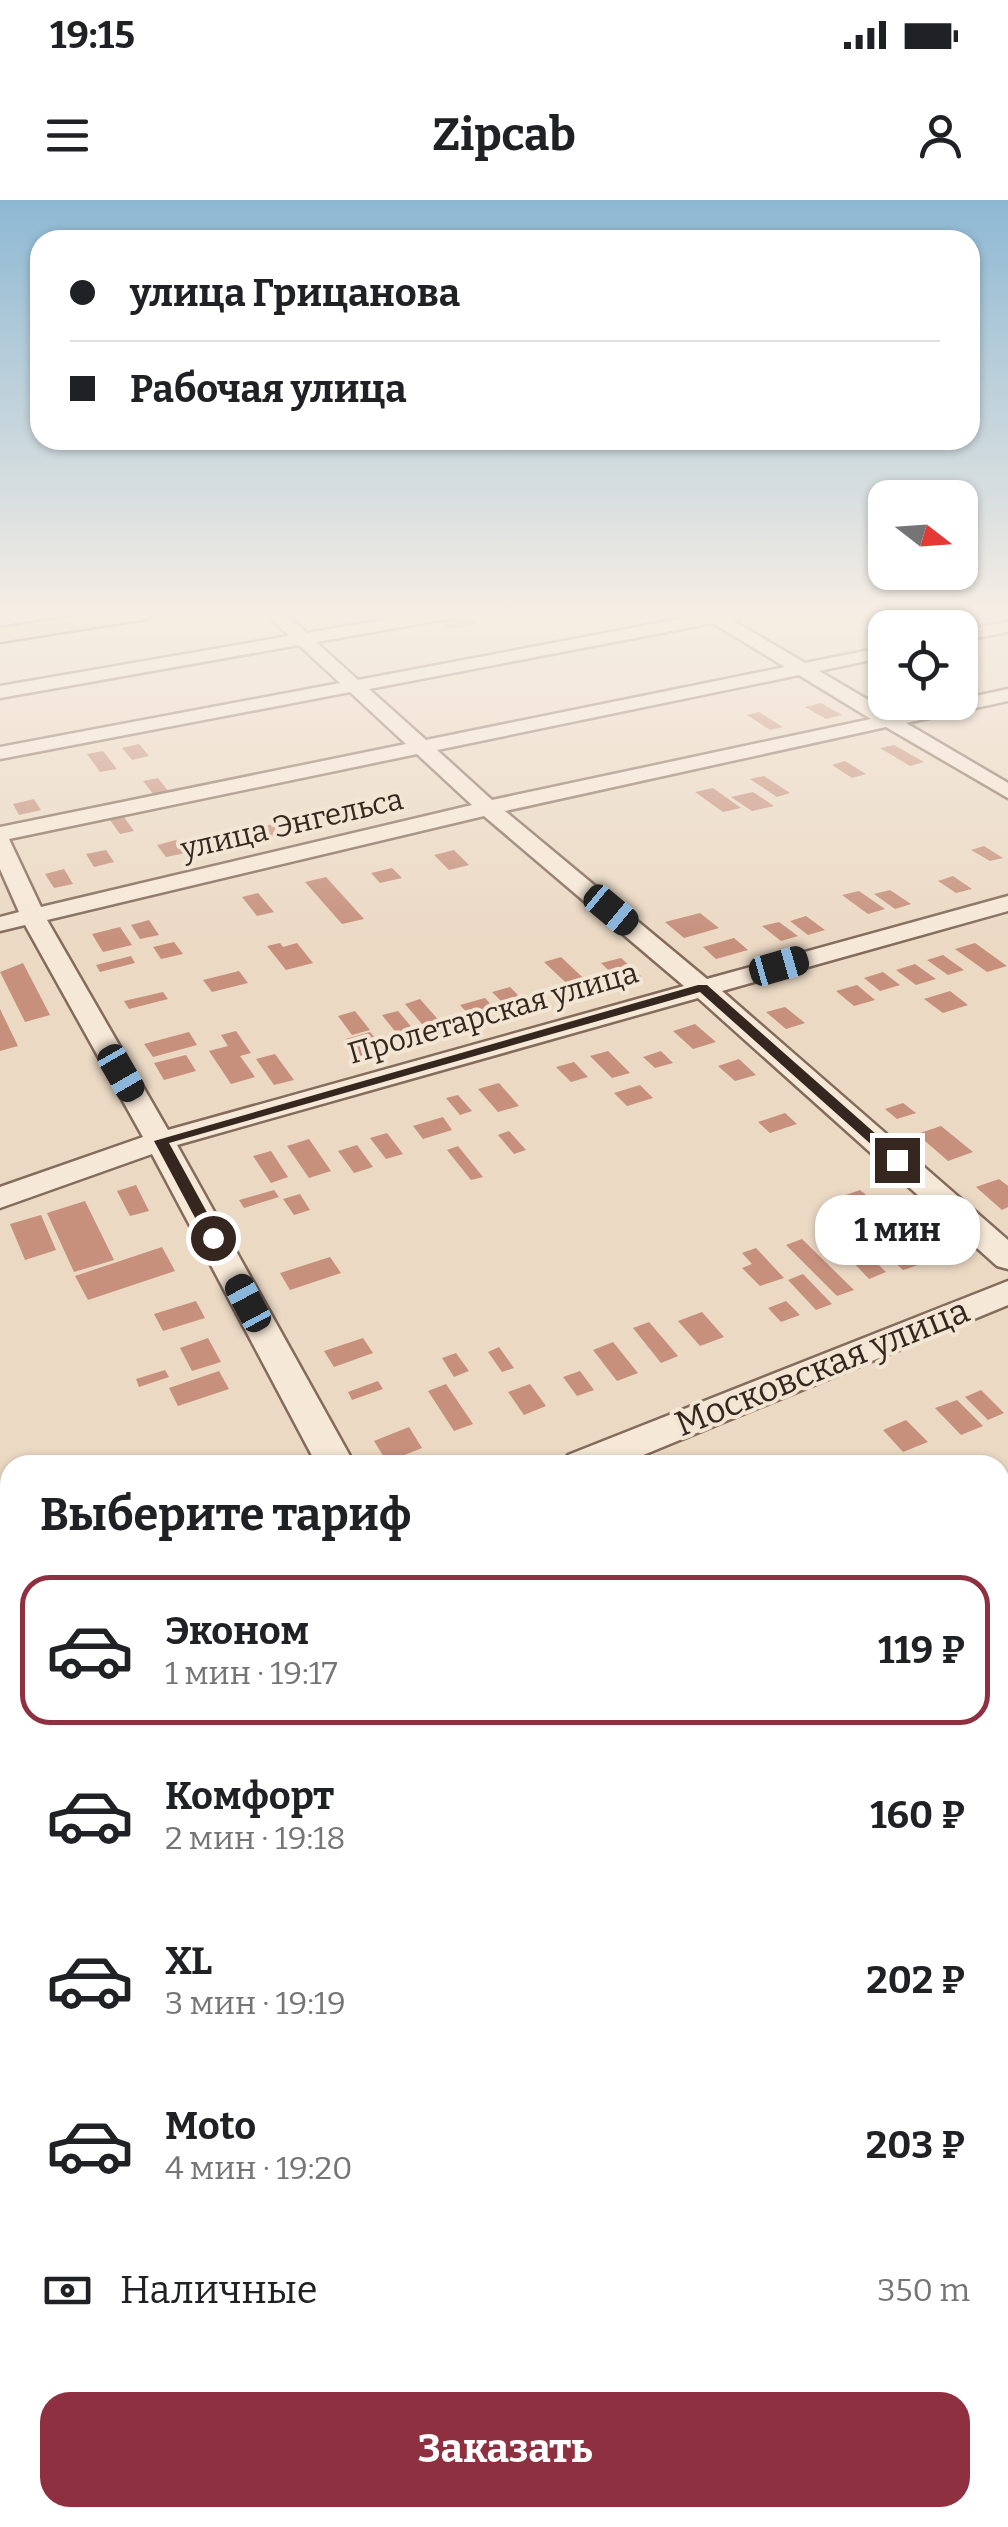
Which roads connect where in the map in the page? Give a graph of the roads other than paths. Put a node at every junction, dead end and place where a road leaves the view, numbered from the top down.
1 (170, 721) edge
2 (396, 721) edge
3 (544, 721) edge
4 (895, 721) edge
5 (889, 722) junction
6 (423, 745) junction
7 (0, 752) edge
8 (1008, 792) edge
9 (488, 808) junction
10 (0, 834) edge
11 (0, 843) edge
12 (1008, 903) edge
13 (34, 916) junction
14 (0, 924) edge
15 (702, 988) junction
16 (160, 1141) junction
17 (0, 1198) edge
18 (1008, 1258) edge
19 (1008, 1292) edge
20 (331, 1455) edge
21 (606, 1455) edge

1 - 7 street
2 - 6 street
3 - 6 street
4 - 5 street, улица Энгельса
5 - 8 street
5 - 9 street, улица Энгельса
6 - 9 street
6 - 10 street
9 - 13 street, улица Энгельса
9 - 15 street
11 - 13 street
12 - 15 street, Пролетарская улица
13 - 14 street, улица Энгельса
13 - 16 street
15 - 16 street, Пролетарская улица
15 - 18 street
16 - 17 street, Пролетарская улица
16 - 20 street
19 - 21 street, Московская улица

